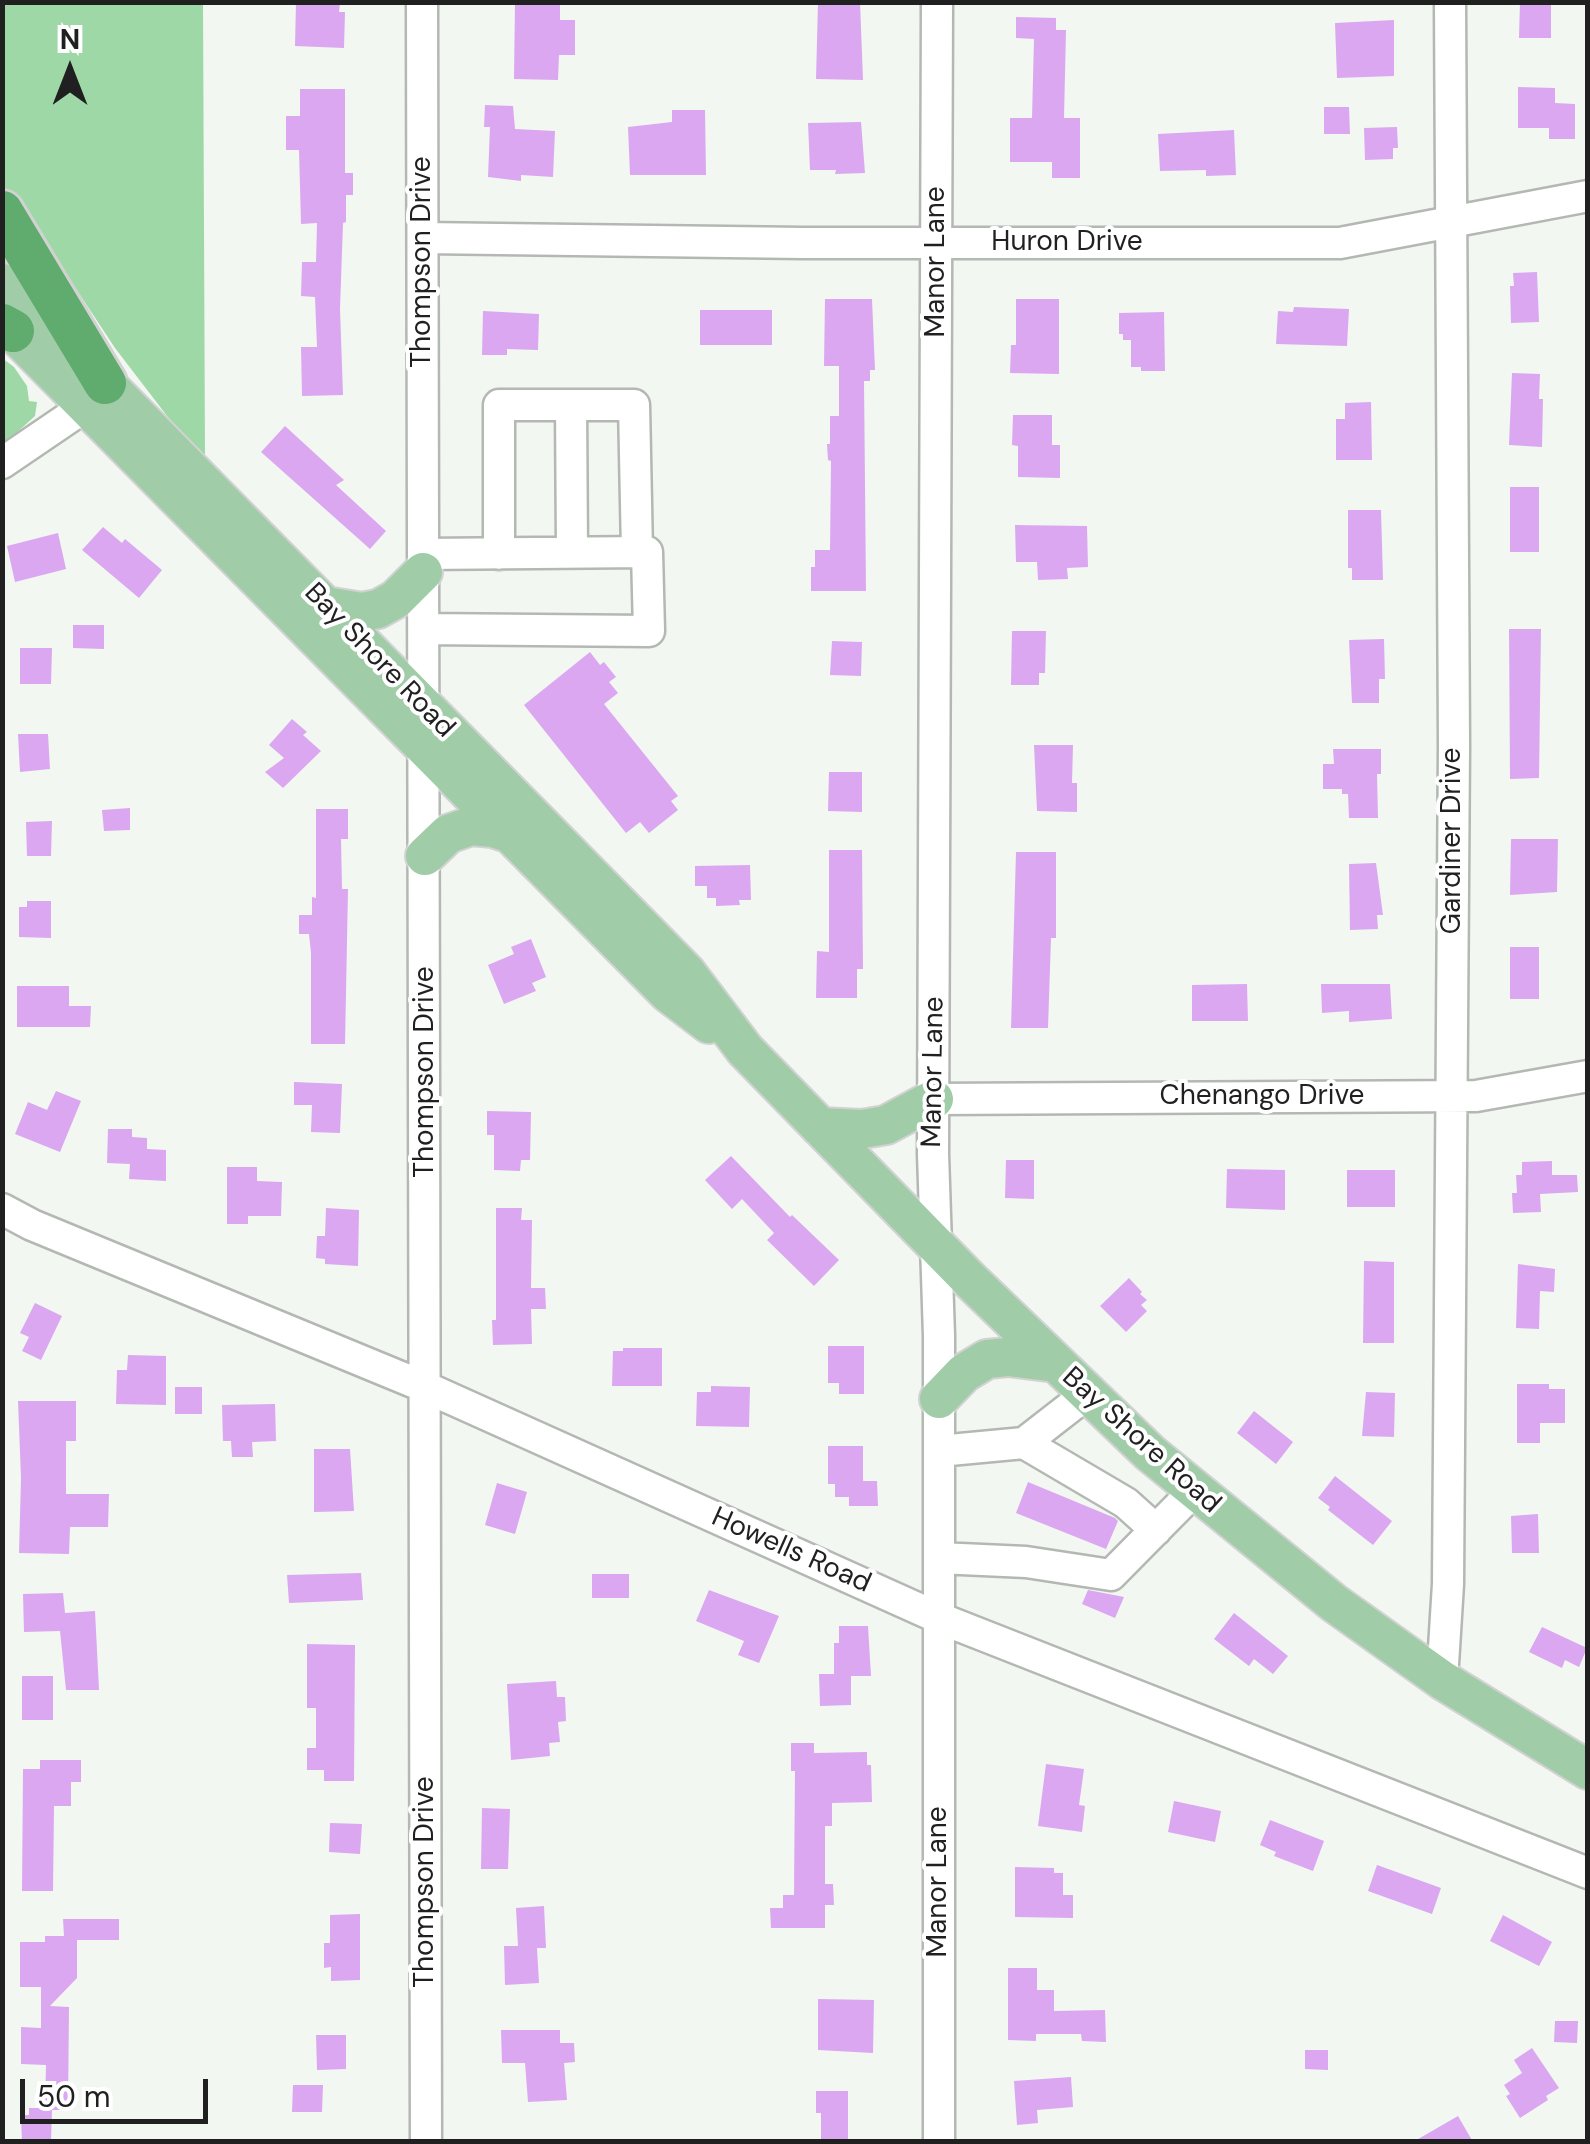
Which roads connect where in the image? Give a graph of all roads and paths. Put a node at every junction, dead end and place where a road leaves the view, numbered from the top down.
1 (422, 2) edge
2 (936, 2) edge
3 (1450, 2) edge
4 (1588, 196) edge
5 (2, 212) edge
6 (1451, 223) junction
7 (422, 238) junction
8 (938, 242) junction
9 (2, 283) edge
10 (6, 326) edge
11 (101, 392) junction
12 (571, 404) junction
13 (2, 463) edge
14 (572, 552) junction
15 (637, 552) junction
16 (489, 554) junction
17 (423, 563) junction
18 (325, 606) junction
19 (424, 629) junction
20 (424, 707) junction
21 (425, 746) junction
22 (511, 834) junction
23 (426, 856) junction
24 (744, 1050) junction
25 (1588, 1076) edge
26 (1451, 1096) junction
27 (934, 1098) junction
28 (820, 1127) junction
29 (2, 1209) edge
30 (936, 1243) junction
31 (1056, 1364) junction
32 (425, 1387) junction
33 (1088, 1394) junction
34 (939, 1399) junction
35 (1024, 1442) junction
36 (939, 1451) junction
37 (1194, 1491) junction
38 (1156, 1530) junction
39 (939, 1558) junction
40 (939, 1618) junction
41 (1442, 1680) junction
42 (1588, 1770) edge
43 (1588, 1873) edge
44 (426, 2142) edge
45 (939, 2142) edge

1 - 7 street, Thompson Drive
2 - 8 street, Manor Lane
3 - 6 street, Gardiner Drive
4 - 6 street, Huron Drive
5 - 11 highway
6 - 8 street, Huron Drive
6 - 26 street, Gardiner Drive
7 - 8 street, Huron Drive
7 - 17 street, Thompson Drive
8 - 27 street, Manor Lane
9 - 11 main road, Bay Shore Road
10 - 11 main road, Bay Shore Road
11 - 13 street
11 - 18 main road, Bay Shore Road
11 - 21 main road, Bay Shore Road
12 - 14 street
12 - 15 street
12 - 16 street
14 - 15 street
14 - 16 street
15 - 19 street
16 - 17 street
17 - 18 main road
17 - 19 street, Thompson Drive
18 - 20 main road, Bay Shore Road
19 - 20 street, Thompson Drive
20 - 21 street, Thompson Drive
20 - 24 main road, Bay Shore Road
21 - 22 main road, Bay Shore Road
21 - 23 street, Thompson Drive
22 - 23 main road
22 - 24 main road, Bay Shore Road
23 - 32 street, Thompson Drive
24 - 28 main road, Bay Shore Road
25 - 26 street, Chenango Drive
26 - 27 street, Chenango Drive
26 - 41 street, Gardiner Drive
27 - 28 main road
27 - 30 street, Manor Lane
28 - 30 main road, Bay Shore Road
29 - 32 street, Howells Road
30 - 31 main road, Bay Shore Road
30 - 34 street, Manor Lane
31 - 33 main road, Bay Shore Road
31 - 34 main road
32 - 40 street, Howells Road
32 - 44 street, Thompson Drive
33 - 35 street
33 - 37 main road, Bay Shore Road
34 - 36 street, Manor Lane
35 - 36 street
35 - 38 street
36 - 39 street, Manor Lane
37 - 38 street
37 - 41 main road, Bay Shore Road
38 - 39 street
39 - 40 street, Manor Lane
40 - 43 street, Howells Road
40 - 45 street, Manor Lane
41 - 42 main road, Bay Shore Road

